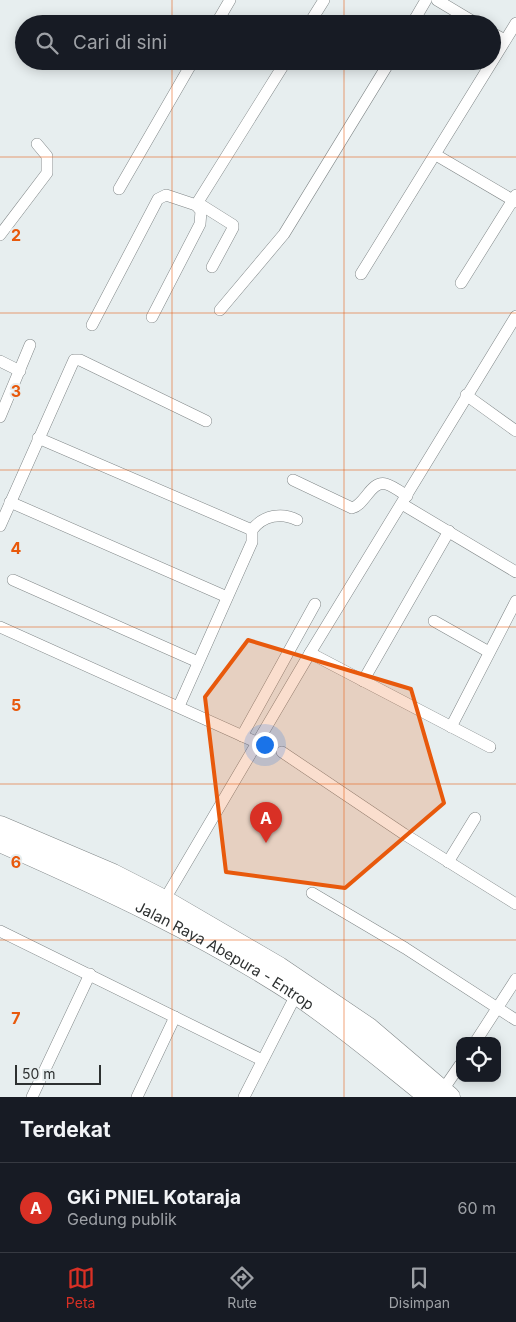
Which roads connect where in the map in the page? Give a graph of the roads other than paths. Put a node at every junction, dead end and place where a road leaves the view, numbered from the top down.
1 (230, 0) edge
2 (324, 0) edge
3 (426, 0) edge
4 (437, 0) edge
5 (221, 15) edge
6 (315, 15) edge
7 (417, 15) edge
8 (462, 15) edge
9 (516, 22) edge
10 (501, 38) edge
11 (505, 40) junction
12 (501, 47) edge
13 (188, 70) edge
14 (280, 70) edge
15 (384, 70) edge
16 (487, 70) edge
17 (37, 144) dead end
18 (436, 155) junction
19 (119, 189) dead end
20 (515, 199) edge
21 (197, 204) junction
22 (0, 235) edge
23 (212, 267) dead end
24 (362, 274) dead end
25 (461, 283) dead end
26 (220, 310) dead end
27 (516, 316) edge
28 (152, 317) dead end
29 (92, 325) dead end
30 (30, 345) dead end
31 (0, 361) edge
32 (20, 371) junction
33 (466, 395) junction
34 (3, 404) edge
35 (0, 417) edge
36 (206, 420) dead end
37 (516, 431) edge
38 (38, 438) junction
39 (293, 480) dead end
40 (405, 500) junction
41 (10, 502) junction
42 (298, 520) dead end
43 (0, 526) edge
44 (252, 530) junction
45 (449, 532) junction
46 (516, 572) edge
47 (12, 580) dead end
48 (227, 597) junction
49 (516, 602) edge
50 (315, 604) dead end
51 (434, 621) dead end
52 (0, 627) edge
53 (489, 652) junction
54 (310, 653) junction
55 (198, 662) junction
56 (363, 681) junction
57 (179, 706) junction
58 (451, 727) junction
59 (242, 736) junction
60 (258, 743) junction
61 (490, 747) dead end
62 (282, 752) dead end
63 (475, 818) dead end
64 (1, 837) edge
65 (448, 862) junction
66 (312, 893) dead end
67 (516, 904) edge
68 (160, 907) junction
69 (1, 933) edge
70 (90, 974) junction
71 (516, 979) edge
72 (299, 989) junction
73 (499, 1008) junction
74 (175, 1017) junction
75 (516, 1020) edge
76 (479, 1037) edge
77 (262, 1060) junction
78 (456, 1071) edge
79 (440, 1095) edge
80 (32, 1097) edge
81 (137, 1097) edge
82 (244, 1097) edge

1 - 5 street
2 - 6 street
3 - 7 street
4 - 8 street
9 - 11 street
10 - 11 street
11 - 12 street
13 - 19 street
14 - 21 street
15 - 26 street
16 - 18 street
17 - 22 street
18 - 20 street
18 - 24 street
20 - 25 street
21 - 23 street
21 - 28 street
21 - 29 street
27 - 33 street
30 - 32 street
31 - 32 street
32 - 34 street
33 - 37 street
33 - 40 street
34 - 35 street
36 - 38 street
38 - 41 street
38 - 44 street
39 - 40 street
40 - 45 street
40 - 54 street
41 - 43 street
41 - 48 street
42 - 44 street
44 - 48 street
45 - 46 street
45 - 56 street
47 - 55 street
48 - 55 street
49 - 53 street
50 - 59 street
51 - 53 street
52 - 57 street
53 - 58 street
54 - 56 street
54 - 60 street
55 - 57 street
56 - 58 street
57 - 59 street
58 - 61 street
59 - 60 street
60 - 68 street
62 - 65 street
63 - 65 street
64 - 68 highway
65 - 67 street
66 - 73 street
68 - 72 highway
69 - 70 street
70 - 74 street
70 - 80 street
71 - 73 street
72 - 77 street
72 - 79 highway
73 - 75 street
73 - 76 street
74 - 77 street
74 - 81 street
77 - 82 street
78 - 79 street

